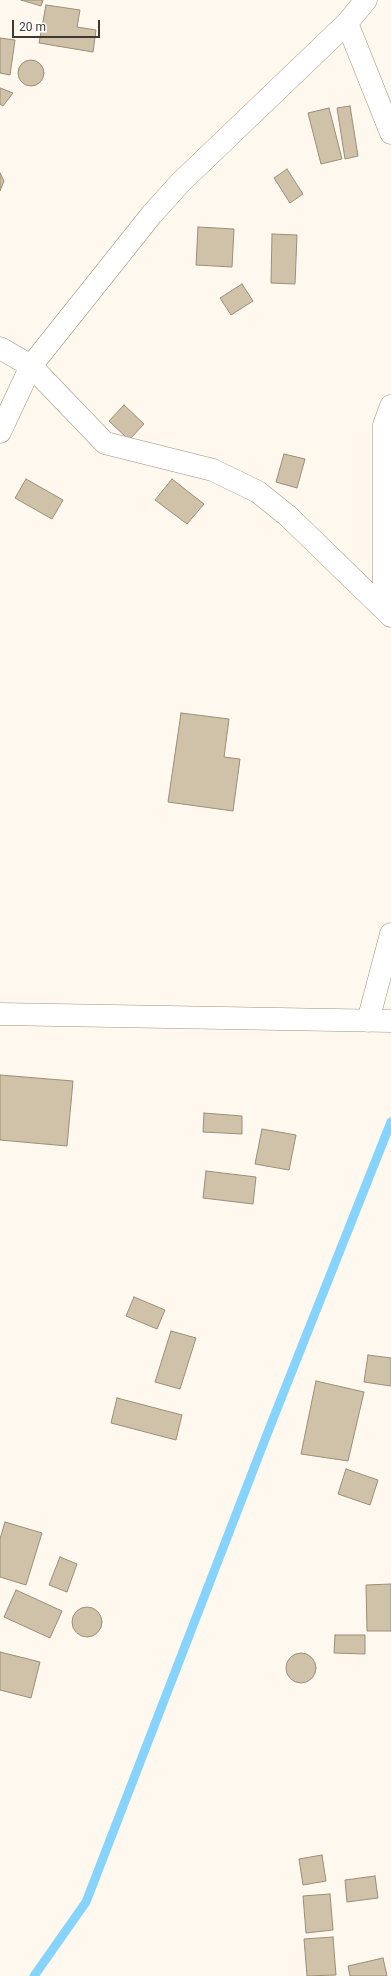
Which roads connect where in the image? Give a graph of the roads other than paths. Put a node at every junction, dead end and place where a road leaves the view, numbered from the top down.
1 (366, 0) edge
2 (347, 23) junction
3 (391, 133) edge
4 (0, 348) edge
5 (31, 366) junction
6 (391, 406) edge
7 (0, 432) edge
8 (387, 612) edge
9 (391, 934) edge
10 (0, 1014) edge
11 (368, 1021) junction
12 (391, 1022) edge

1 - 2 street
2 - 3 street
2 - 5 street
4 - 5 street
5 - 7 street
5 - 8 street
6 - 8 street
9 - 11 street
10 - 11 street
11 - 12 street

